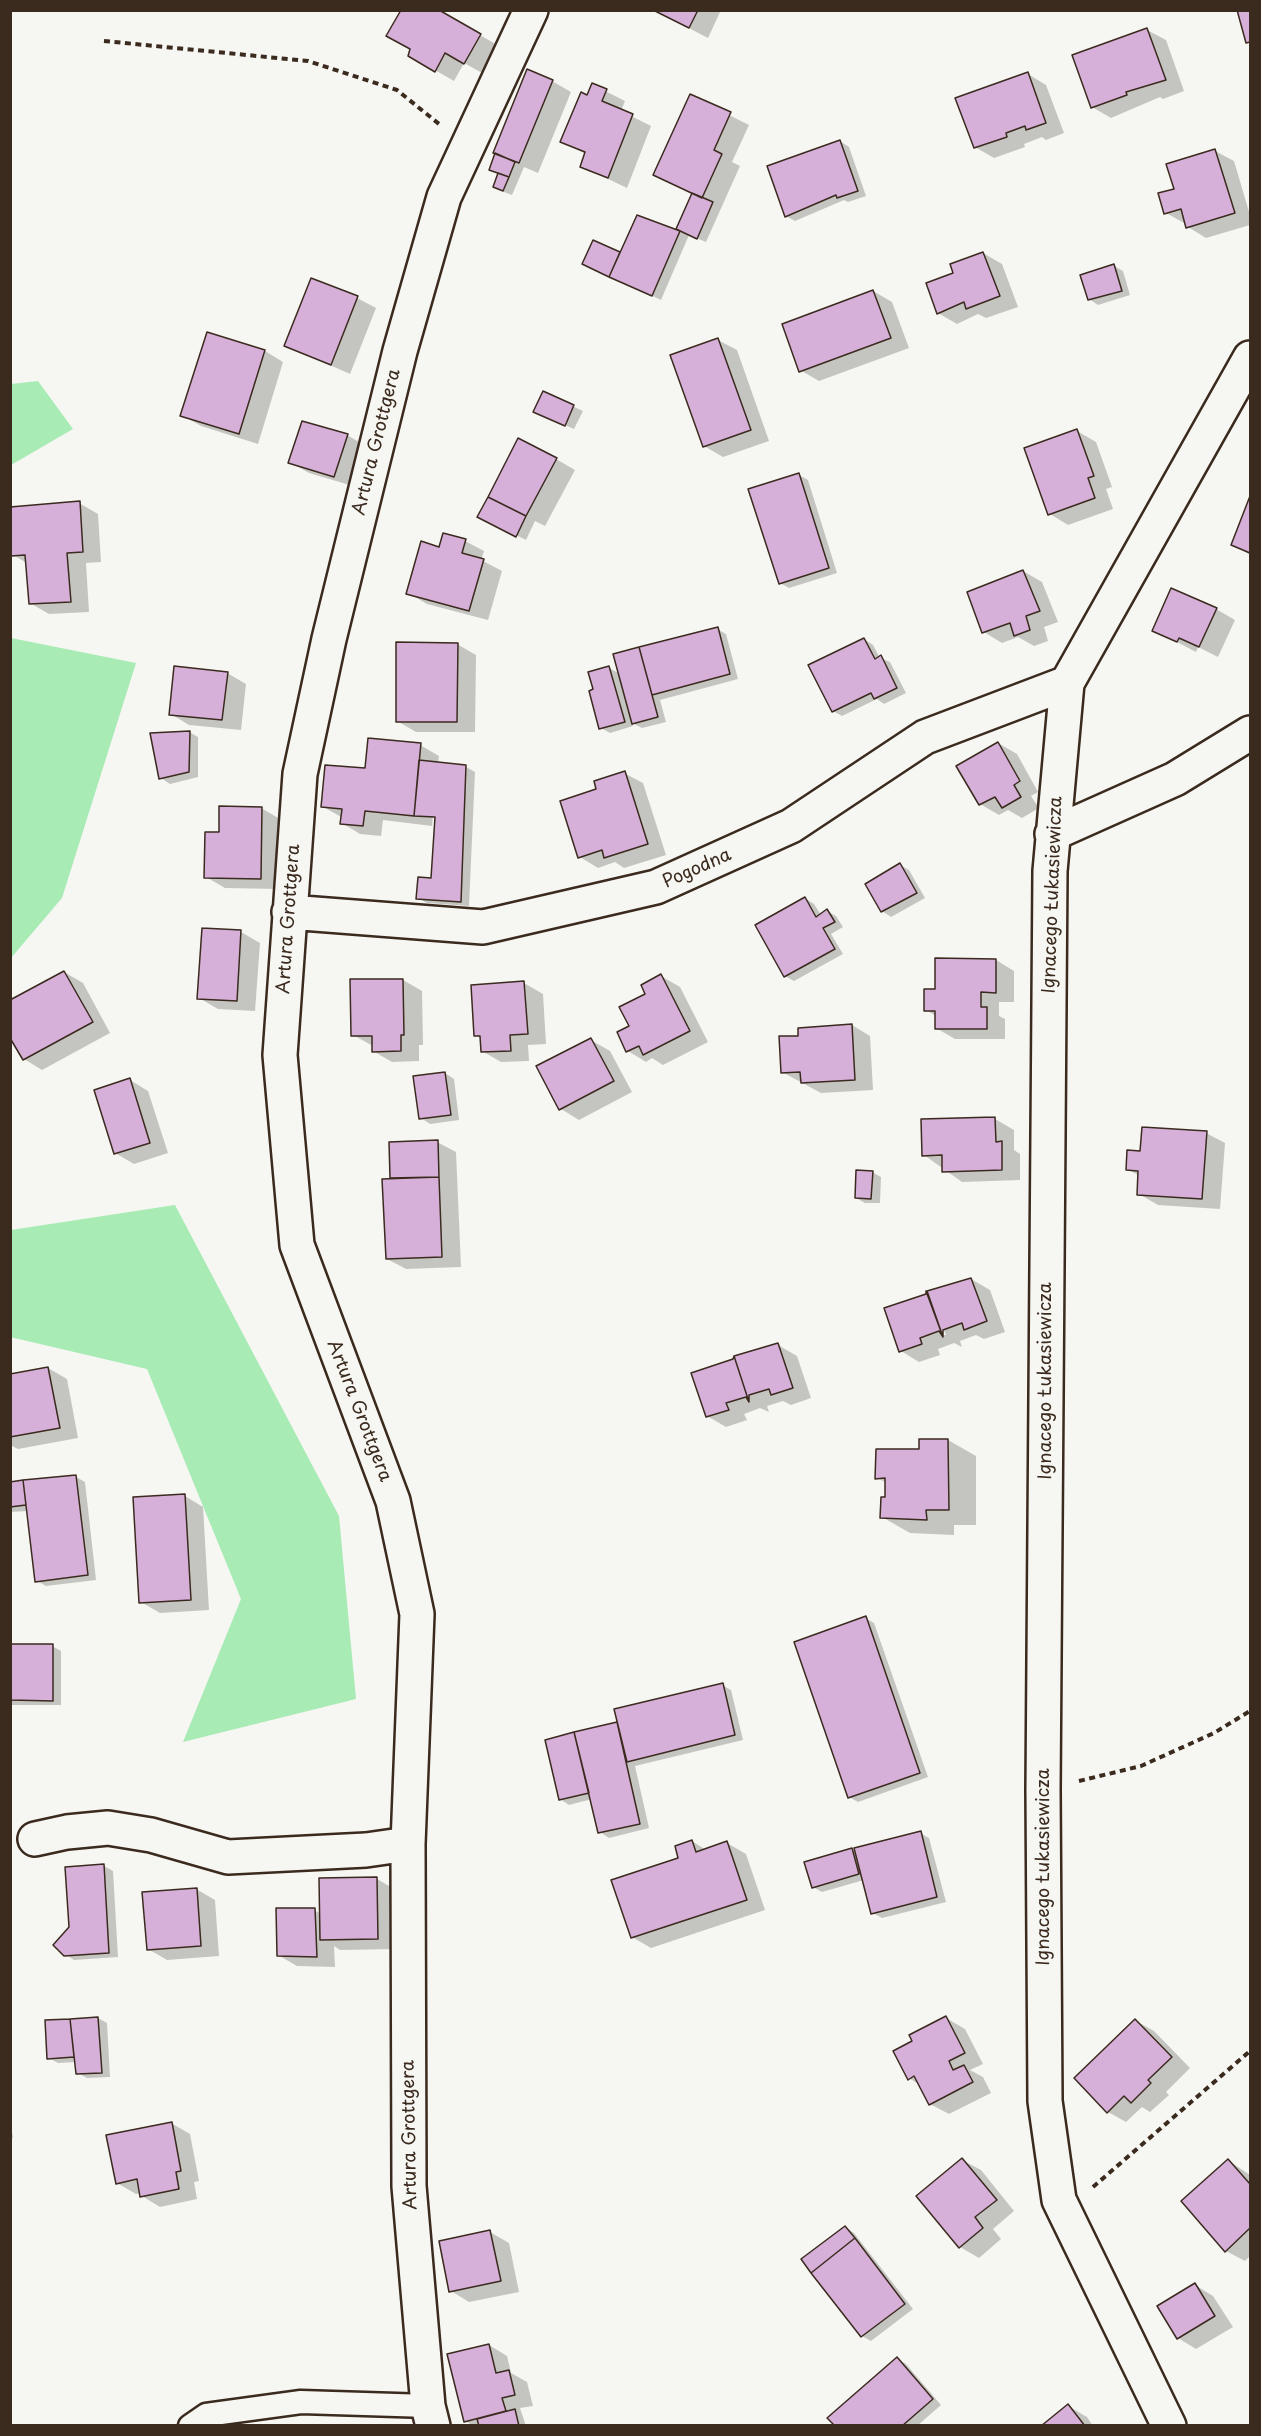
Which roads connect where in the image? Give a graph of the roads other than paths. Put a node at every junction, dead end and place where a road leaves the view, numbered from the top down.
1 (531, 10) edge
2 (1251, 358) edge
3 (1067, 683) junction
4 (1251, 733) edge
5 (1052, 834) junction
6 (289, 912) junction
7 (35, 1839) dead end
8 (408, 1844) junction
9 (431, 2416) edge
10 (190, 2426) edge
11 (1169, 2426) edge

1 - 6 street, Artura Grottgera
2 - 3 street, Ignacego Łukasiewicza
3 - 5 street, Ignacego Łukasiewicza
3 - 6 street, Pogodna
4 - 5 street
5 - 11 street, Ignacego Łukasiewicza
6 - 8 street, Artura Grottgera
7 - 8 street
8 - 9 street, Artura Grottgera
9 - 10 lane

